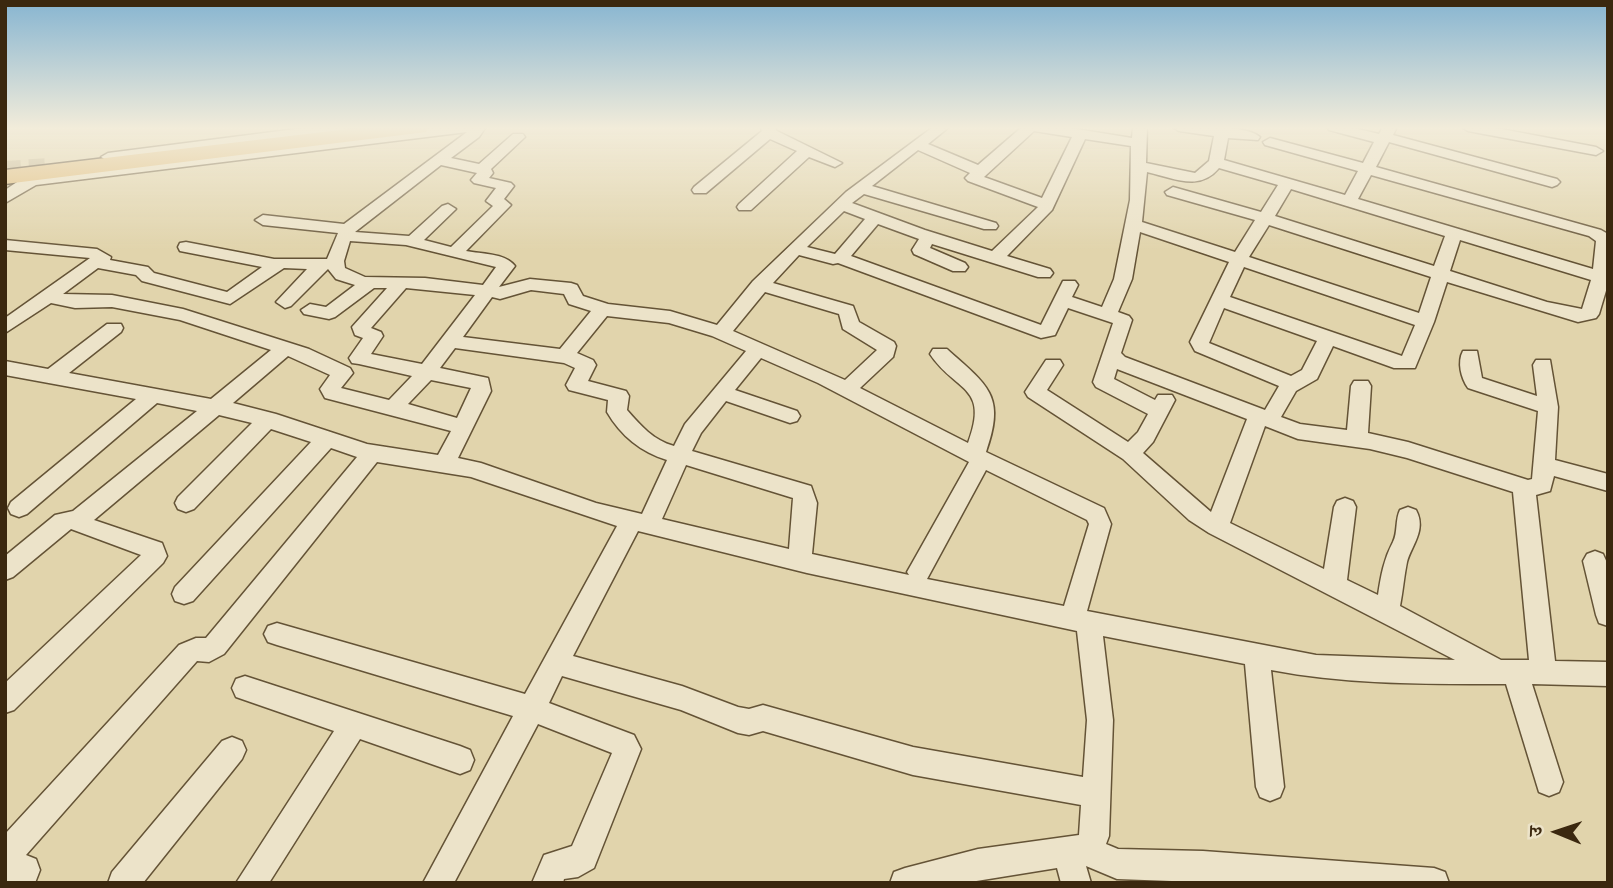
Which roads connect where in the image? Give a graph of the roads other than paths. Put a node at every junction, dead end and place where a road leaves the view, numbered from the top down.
1 (76, 168) edge
2 (136, 168) edge
3 (426, 168) edge
4 (724, 168) edge
5 (787, 168) edge
6 (883, 168) edge
7 (973, 168) edge
8 (982, 168) edge
9 (1064, 168) edge
10 (1139, 168) edge
11 (1153, 168) edge
12 (1209, 168) edge
13 (1239, 168) edge
14 (1504, 168) edge
15 (483, 169) edge
16 (1367, 169) joint
17 (979, 171) junction
18 (5, 177) edge
19 (1288, 182) junction
20 (1552, 182) dead end
21 (861, 188) junction
22 (700, 190) dead end
23 (1173, 192) dead end
24 (5, 198) edge
25 (1350, 200) junction
26 (842, 205) junction
27 (1047, 205) junction
28 (745, 207) dead end
29 (448, 209) dead end
30 (877, 216) junction
31 (1265, 218) junction
32 (263, 220) dead end
33 (1133, 224) junction
34 (990, 226) dead end
35 (1454, 232) junction
36 (346, 233) junction
37 (929, 236) junction
38 (413, 242) junction
39 (5, 245) edge
40 (186, 247) dead end
41 (796, 249) junction
42 (455, 253) junction
43 (995, 257) junction
44 (833, 259) dead end
45 (1240, 259) junction
46 (97, 263) junction
47 (277, 265) junction
48 (328, 265) junction
49 (959, 267) dead end
50 (1044, 273) dead end
51 (1440, 275) junction
52 (1601, 276) junction
53 (370, 282) junction
54 (402, 282) junction
55 (759, 285) junction
56 (486, 292) junction
57 (49, 297) junction
58 (1220, 300) junction
59 (285, 302) dead end
60 (603, 309) junction
61 (310, 310) dead end
62 (1108, 313) junction
63 (1425, 322) junction
64 (5, 327) edge
65 (114, 328) dead end
66 (721, 333) junction
67 (1328, 337) junction
68 (450, 341) junction
69 (285, 349) junction
70 (757, 350) junction
71 (940, 354) dead end
72 (568, 356) junction
73 (1470, 356) dead end
74 (1112, 357) junction
75 (1053, 365) dead end
76 (1543, 365) dead end
77 (5, 368) edge
78 (427, 372) junction
79 (51, 377) junction
80 (1175, 383) junction
81 (1292, 384) junction
82 (1361, 386) dead end
83 (847, 389) junction
84 (721, 392) junction
85 (153, 396) junction
86 (213, 407) junction
87 (1548, 407) junction
88 (392, 409) junction
89 (1160, 411) junction
90 (790, 416) dead end
91 (1264, 418) junction
92 (269, 419) junction
93 (463, 427) junction
94 (327, 439) junction
95 (1357, 439) junction
96 (372, 453) junction
97 (1130, 453) junction
98 (677, 457) junction
99 (977, 457) junction
100 (444, 464) junction
101 (1544, 465) junction
102 (1608, 483) edge
103 (1525, 487) junction
104 (186, 503) dead end
105 (1345, 507) dead end
106 (19, 509) dead end
107 (1408, 516) dead end
108 (79, 519) junction
109 (640, 523) junction
110 (1217, 527) junction
111 (799, 561) junction
112 (1595, 561) dead end
113 (5, 570) edge
114 (919, 572) dead end
115 (1334, 585) junction
116 (184, 594) dead end
117 (1387, 611) junction
118 (1608, 615) edge
119 (1081, 620) junction
120 (277, 634) dead end
121 (1256, 655) junction
122 (557, 663) junction
123 (1505, 670) junction
124 (1543, 670) junction
125 (1606, 679) edge
126 (245, 688) dead end
127 (5, 701) edge
128 (532, 709) junction
129 (354, 724) junction
130 (232, 750) dead end
131 (460, 760) dead end
132 (1549, 782) dead end
133 (1270, 787) dead end
134 (1096, 793) junction
135 (1075, 850) junction
136 (5, 858) edge
137 (1205, 874) edge
138 (961, 875) edge
139 (1277, 877) edge
140 (127, 882) edge
141 (1430, 882) edge
142 (19, 883) edge
143 (251, 883) edge
144 (438, 883) edge
145 (547, 883) edge
146 (905, 883) edge
147 (1076, 883) edge

1 - 18 highway
2 - 24 street
3 - 36 street
4 - 22 street
5 - 28 street
6 - 21 street
7 - 17 street
8 - 17 street
9 - 27 street
10 - 33 street
11 - 12 street
13 - 19 street
14 - 20 street
15 - 42 street
16 - 25 street
16 - 52 street
17 - 27 street
19 - 25 street
19 - 31 street
21 - 26 street
21 - 34 street
23 - 31 street
25 - 35 street
26 - 30 street
26 - 41 street
27 - 43 street
29 - 38 street
30 - 37 street
30 - 62 street
31 - 45 street
31 - 51 street
32 - 36 street
33 - 45 street
33 - 62 street
35 - 51 street
35 - 52 street
36 - 38 street
36 - 48 street
37 - 43 street
37 - 49 street
38 - 42 street
39 - 46 street
40 - 47 street
41 - 44 street
41 - 55 street
42 - 56 street
43 - 50 street
45 - 58 street
45 - 63 street
46 - 47 street
46 - 57 street
47 - 48 street
48 - 53 street
48 - 59 street
51 - 52 street
51 - 63 street
53 - 54 street
53 - 61 street
54 - 56 street
54 - 78 street
55 - 66 street
55 - 83 street
56 - 60 street
56 - 68 street
57 - 64 street
57 - 69 street
58 - 67 street
58 - 81 street
60 - 66 street
60 - 72 street
62 - 74 street
63 - 67 street
65 - 79 street
66 - 70 street
67 - 81 street
68 - 72 street
68 - 78 street
69 - 86 street
69 - 88 street
70 - 83 street
70 - 84 street
71 - 99 street
72 - 98 street
73 - 87 street
74 - 80 street
74 - 89 street
75 - 97 street
76 - 87 street
77 - 79 street
78 - 88 street
78 - 93 street
79 - 85 street
80 - 89 street
80 - 91 street
81 - 91 street
82 - 95 street
83 - 99 street
84 - 90 street
84 - 98 street
85 - 86 street
85 - 106 street
86 - 92 street
86 - 108 street
87 - 101 street
88 - 93 street
89 - 97 street
91 - 95 street
91 - 110 street
92 - 94 street
92 - 104 street
93 - 100 street
94 - 96 street
94 - 116 street
95 - 103 street
96 - 100 street
96 - 136 street
97 - 110 street
98 - 109 street
98 - 111 street
99 - 114 street
99 - 119 street
100 - 109 street
101 - 102 street
101 - 103 street
103 - 124 street
105 - 115 street
107 - 117 street
108 - 113 street
108 - 127 street
109 - 111 street
109 - 122 street
110 - 115 street
111 - 119 street
112 - 118 street
115 - 117 street
117 - 123 street
119 - 121 street
119 - 134 street
120 - 128 street
121 - 123 street
121 - 133 street
122 - 128 street
122 - 134 street
123 - 124 street
123 - 132 street
124 - 125 street
126 - 129 street
128 - 144 street
128 - 145 street
129 - 131 street
129 - 143 street
130 - 140 street
134 - 135 street
135 - 137 street
135 - 138 street
135 - 147 street
136 - 142 street
137 - 139 street
138 - 146 street
139 - 141 street

